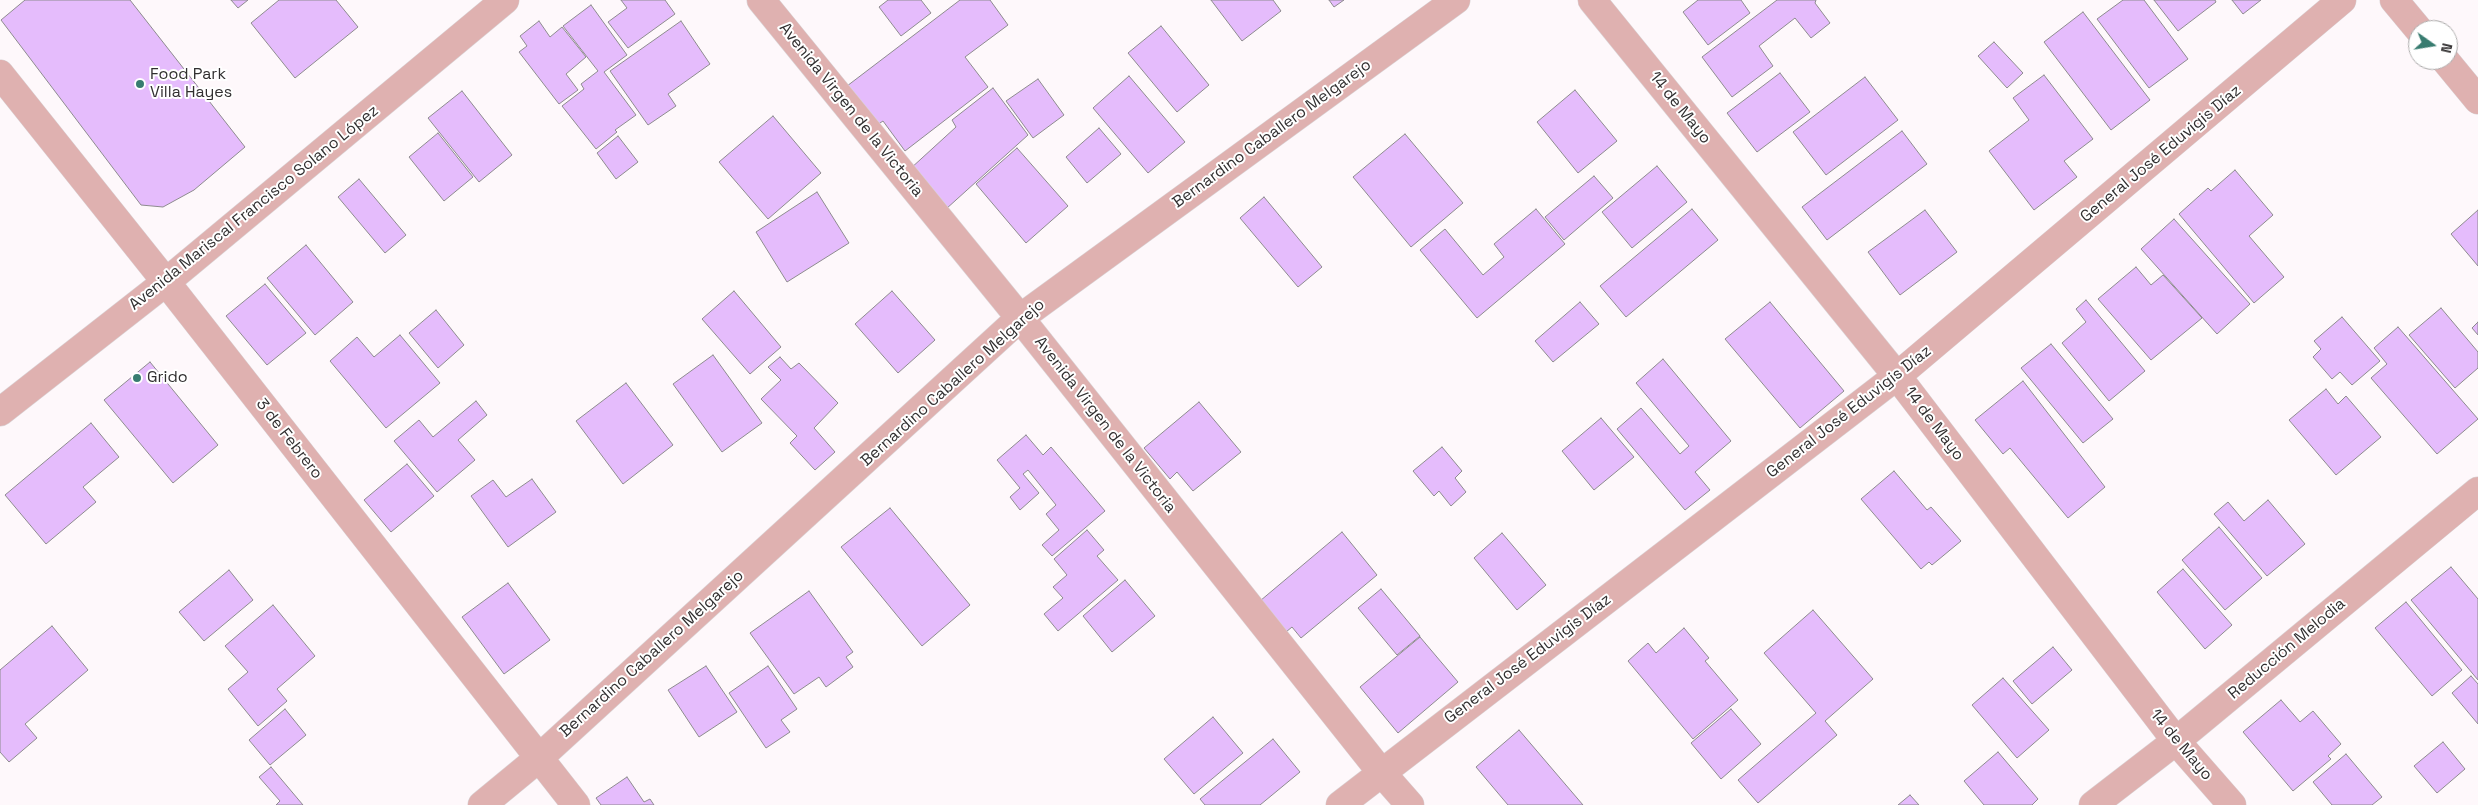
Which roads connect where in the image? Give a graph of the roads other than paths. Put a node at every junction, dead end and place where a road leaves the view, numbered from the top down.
1 (505, 0) edge
2 (761, 0) edge
3 (1456, 0) edge
4 (1592, 0) edge
5 (2342, 0) edge
6 (2394, 0) edge
7 (2411, 20) edge
8 (2452, 70) edge
9 (0, 74) edge
10 (2478, 100) edge
11 (166, 282) junction
12 (1020, 318) junction
13 (1897, 376) junction
14 (0, 412) edge
15 (2478, 491) edge
16 (2176, 741) junction
17 (539, 758) junction
18 (1381, 772) junction
19 (482, 805) edge
20 (576, 805) edge
21 (1340, 805) edge
22 (1410, 805) edge
23 (2093, 805) edge
24 (2232, 805) edge

1 - 11 street, Avenida Mariscal Francisco Solano López
2 - 12 street, Avenida Virgen de la Victoria
3 - 12 street, Bernardino Caballero Melgarejo
4 - 13 street, 14 de Mayo
5 - 13 street, General José Eduvigis Díaz
6 - 7 street
8 - 10 street
9 - 11 street, 3 de Febrero
11 - 14 street, Avenida Mariscal Francisco Solano López
11 - 17 street, 3 de Febrero
12 - 17 street, Bernardino Caballero Melgarejo
12 - 18 street, Avenida Virgen de la Victoria
13 - 16 street, 14 de Mayo
13 - 18 street, General José Eduvigis Díaz
15 - 16 street, Reducción Melodia
16 - 23 street, Reducción Melodia
16 - 24 street, 14 de Mayo
17 - 19 street, Bernardino Caballero Melgarejo
17 - 20 street, 3 de Febrero
18 - 21 street, General José Eduvigis Díaz
18 - 22 street, Avenida Virgen de la Victoria

